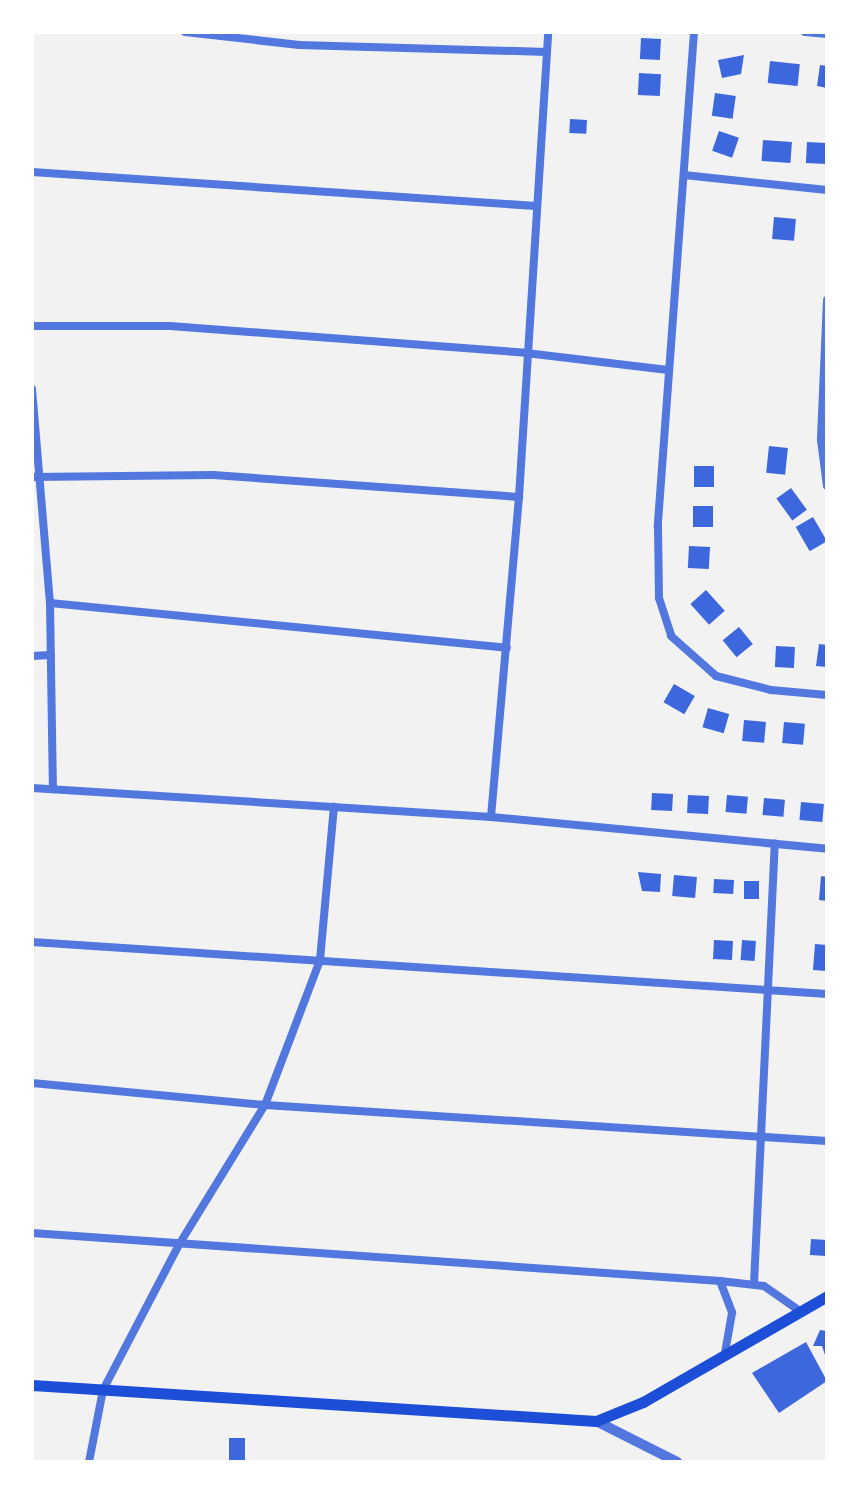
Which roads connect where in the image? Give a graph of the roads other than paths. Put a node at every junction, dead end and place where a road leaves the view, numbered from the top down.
1 (185, 32) edge
2 (548, 32) edge
3 (694, 32) edge
4 (805, 32) edge
5 (827, 34) edge
6 (547, 52) junction
7 (32, 172) edge
8 (684, 175) junction
9 (827, 190) edge
10 (536, 206) junction
11 (827, 300) edge
12 (32, 326) edge
13 (526, 353) junction
14 (668, 370) junction
15 (32, 389) edge
16 (36, 476) edge
17 (827, 486) edge
18 (519, 497) junction
19 (44, 538) junction
20 (32, 539) edge
21 (50, 603) junction
22 (507, 648) junction
23 (51, 655) junction
24 (32, 656) edge
25 (827, 695) edge
26 (32, 788) edge
27 (53, 789) junction
28 (334, 807) junction
29 (491, 817) junction
30 (775, 843) junction
31 (827, 849) edge
32 (32, 942) edge
33 (320, 960) junction
34 (769, 990) junction
35 (827, 994) edge
36 (32, 1083) edge
37 (265, 1105) junction
38 (764, 1137) junction
39 (827, 1141) edge
40 (32, 1233) edge
41 (180, 1243) junction
42 (720, 1281) junction
43 (754, 1284) junction
44 (827, 1296) edge
45 (797, 1309) junction
46 (725, 1351) junction
47 (32, 1385) edge
48 (103, 1390) junction
49 (596, 1421) junction
50 (89, 1462) edge
51 (677, 1462) edge

1 - 6 street
2 - 6 street
3 - 8 street
4 - 5 street
6 - 10 street
7 - 10 street
8 - 9 street
8 - 14 street
10 - 13 street
11 - 17 street
12 - 13 street
13 - 14 street
13 - 18 street
14 - 25 street
15 - 16 street
16 - 18 street
16 - 19 street
18 - 22 street
19 - 20 street
19 - 21 street
21 - 22 street
21 - 23 street
22 - 29 street
23 - 24 street
23 - 27 street
26 - 27 street
27 - 28 street
28 - 29 street
28 - 33 street
29 - 30 street
30 - 31 street
30 - 34 street
32 - 33 street
33 - 34 street
33 - 37 street
34 - 35 street
34 - 38 street
36 - 37 street
37 - 38 street
37 - 41 street
38 - 39 street
38 - 43 street
40 - 41 street
41 - 42 street
41 - 48 street
42 - 43 street
42 - 46 street
43 - 45 street
44 - 45 main road
45 - 46 main road
46 - 49 main road
47 - 48 main road
48 - 49 main road
48 - 50 street
49 - 51 street

